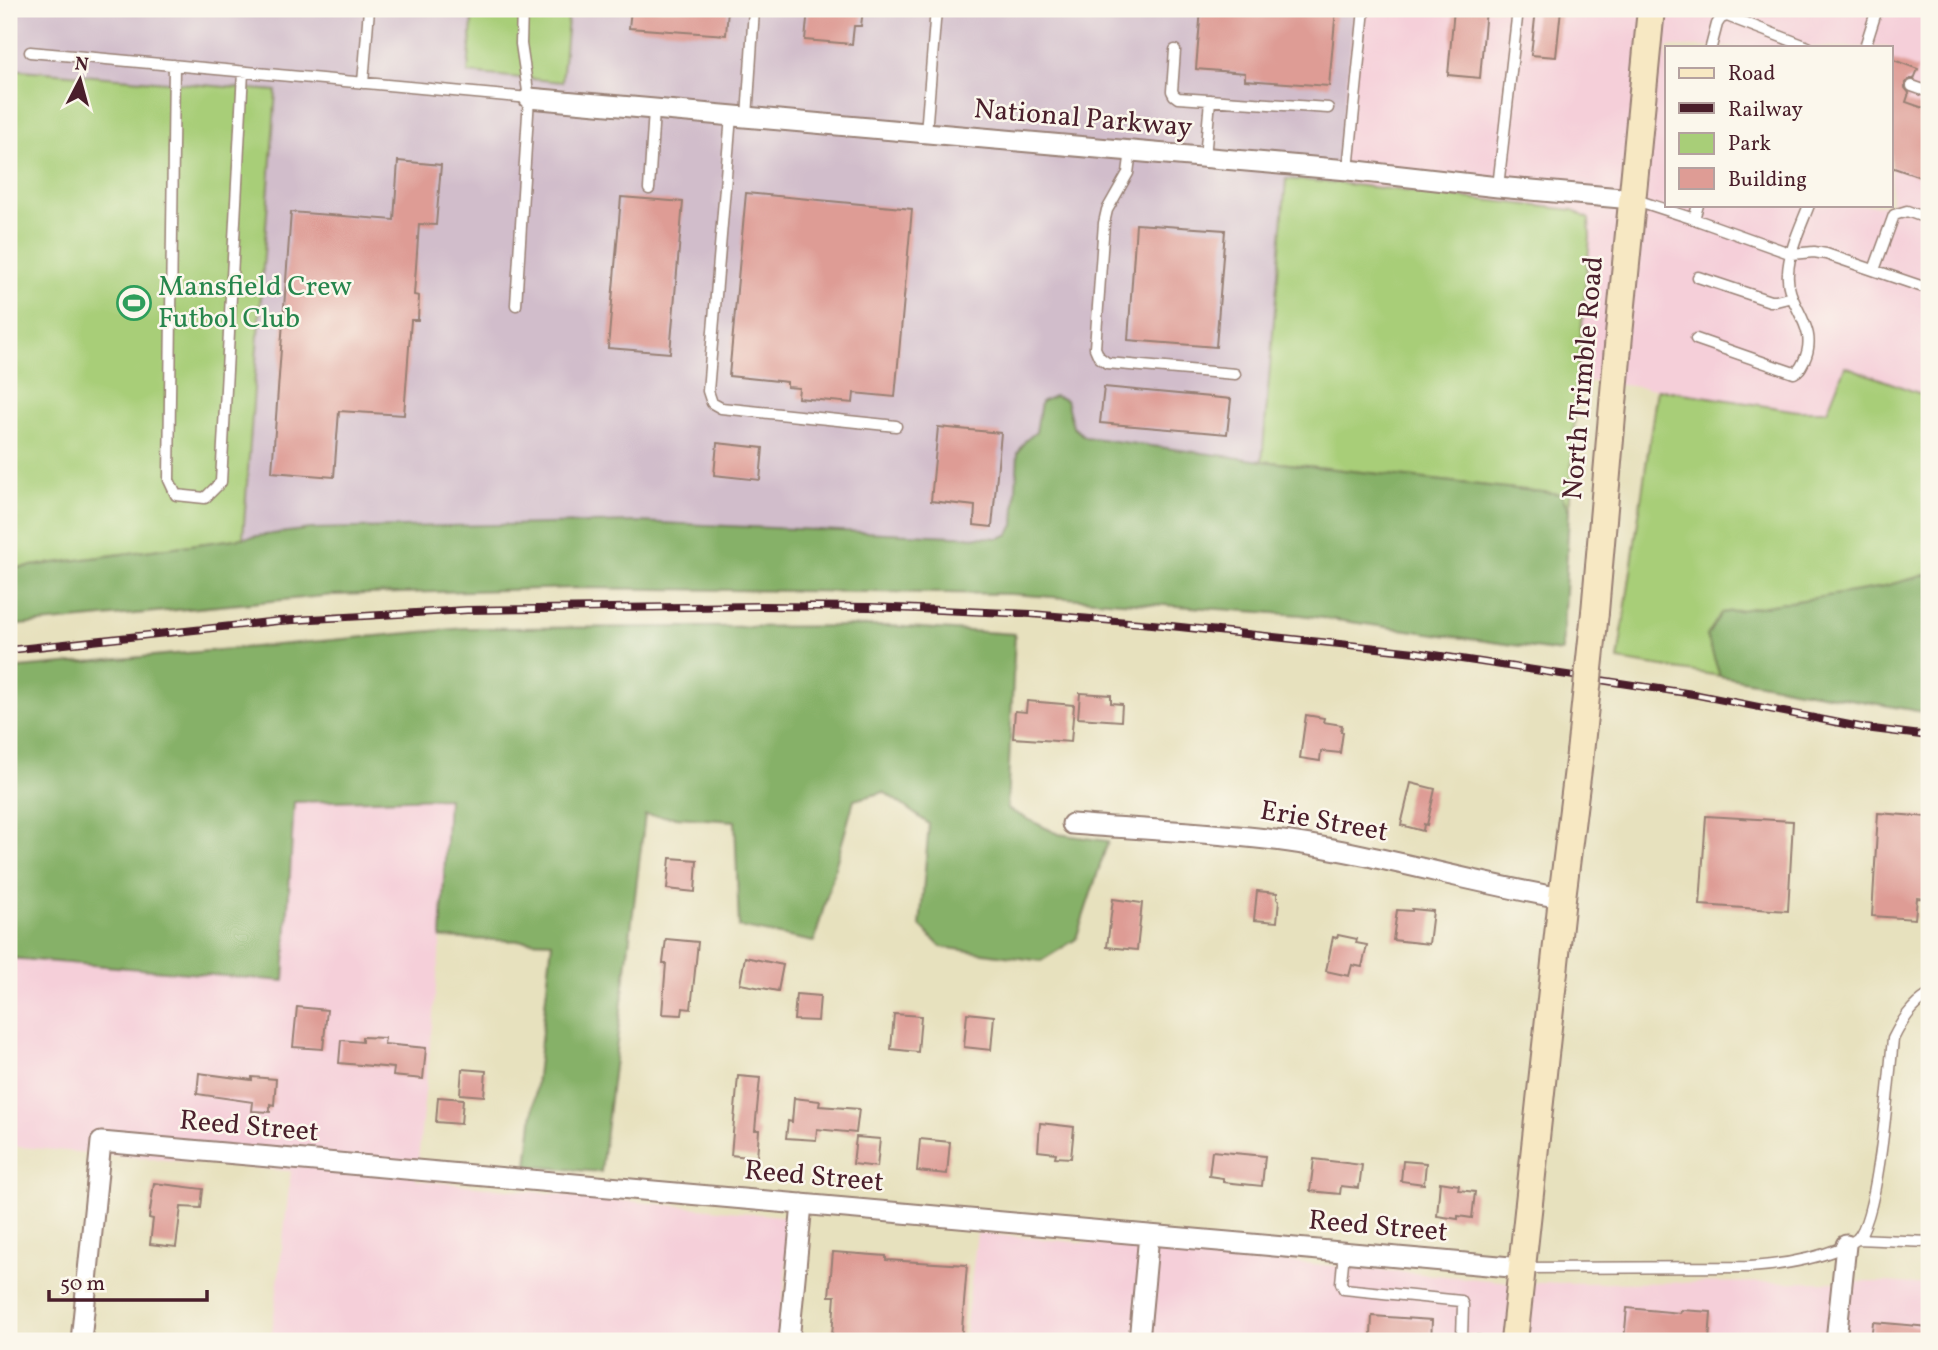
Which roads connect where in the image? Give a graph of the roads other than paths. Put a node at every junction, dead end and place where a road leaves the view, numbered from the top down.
1 (369, 9) edge
2 (522, 9) edge
3 (754, 9) edge
4 (936, 9) edge
5 (1364, 9) edge
6 (1518, 9) edge
7 (1651, 9) edge
8 (1877, 9) edge
9 (1711, 46) edge
10 (1805, 46) edge
11 (1864, 46) edge
12 (1175, 50) dead end
13 (30, 52) dead end
14 (174, 65) junction
15 (243, 72) junction
16 (362, 83) junction
17 (1912, 86) dead end
18 (1929, 92) edge
19 (529, 98) junction
20 (1210, 100) junction
21 (1328, 108) dead end
22 (654, 110) junction
23 (739, 117) junction
24 (926, 133) junction
25 (1131, 151) junction
26 (1205, 158) junction
27 (1348, 170) junction
28 (1498, 187) junction
29 (649, 189) dead end
30 (1632, 199) junction
31 (1698, 206) edge
32 (1809, 206) edge
33 (1694, 219) junction
34 (1929, 219) edge
35 (1792, 254) junction
36 (1874, 270) junction
37 (1698, 277) dead end
38 (1929, 289) edge
39 (1792, 297) junction
40 (516, 305) dead end
41 (1696, 339) dead end
42 (1235, 374) dead end
43 (896, 426) dead end
44 (1072, 824) dead end
45 (1562, 898) junction
46 (1929, 995) edge
47 (803, 1204) junction
48 (1149, 1235) junction
49 (1852, 1242) junction
50 (1929, 1242) edge
51 (1344, 1252) junction
52 (1522, 1268) junction
53 (81, 1341) edge
54 (789, 1341) edge
55 (1139, 1341) edge
56 (1479, 1341) edge
57 (1514, 1341) edge
58 (1836, 1341) edge

1 - 16 lane
2 - 19 lane
3 - 23 lane
4 - 24 lane
5 - 27 lane
6 - 28 lane
7 - 30 main road, North Trimble Road
8 - 11 lane
9 - 10 lane
12 - 20 lane
13 - 14 lane
14 - 15 lane
14 - 15 lane
15 - 16 lane
16 - 19 lane
17 - 18 lane
19 - 22 street, National Parkway
19 - 40 lane
20 - 21 lane
20 - 26 lane
22 - 23 street, National Parkway
22 - 29 lane
23 - 24 street, National Parkway
23 - 43 lane
24 - 25 street, National Parkway
25 - 26 street, National Parkway
25 - 42 lane
26 - 27 street, National Parkway
27 - 28 street, National Parkway
28 - 30 street, National Parkway
30 - 33 lane
30 - 45 main road, North Trimble Road, bridge
31 - 33 lane
32 - 35 lane
33 - 35 lane
34 - 36 lane
35 - 36 lane
35 - 39 lane
36 - 38 lane
37 - 39 lane
39 - 41 lane
44 - 45 street, Erie Street
45 - 52 main road, North Trimble Road
46 - 49 lane
47 - 48 street, Reed Street
47 - 53 street, Reed Street
47 - 54 street
48 - 51 street, Reed Street
48 - 55 street
49 - 50 lane
49 - 52 lane
49 - 58 street
51 - 52 street, Reed Street
51 - 56 lane
52 - 57 main road, North Trimble Road

